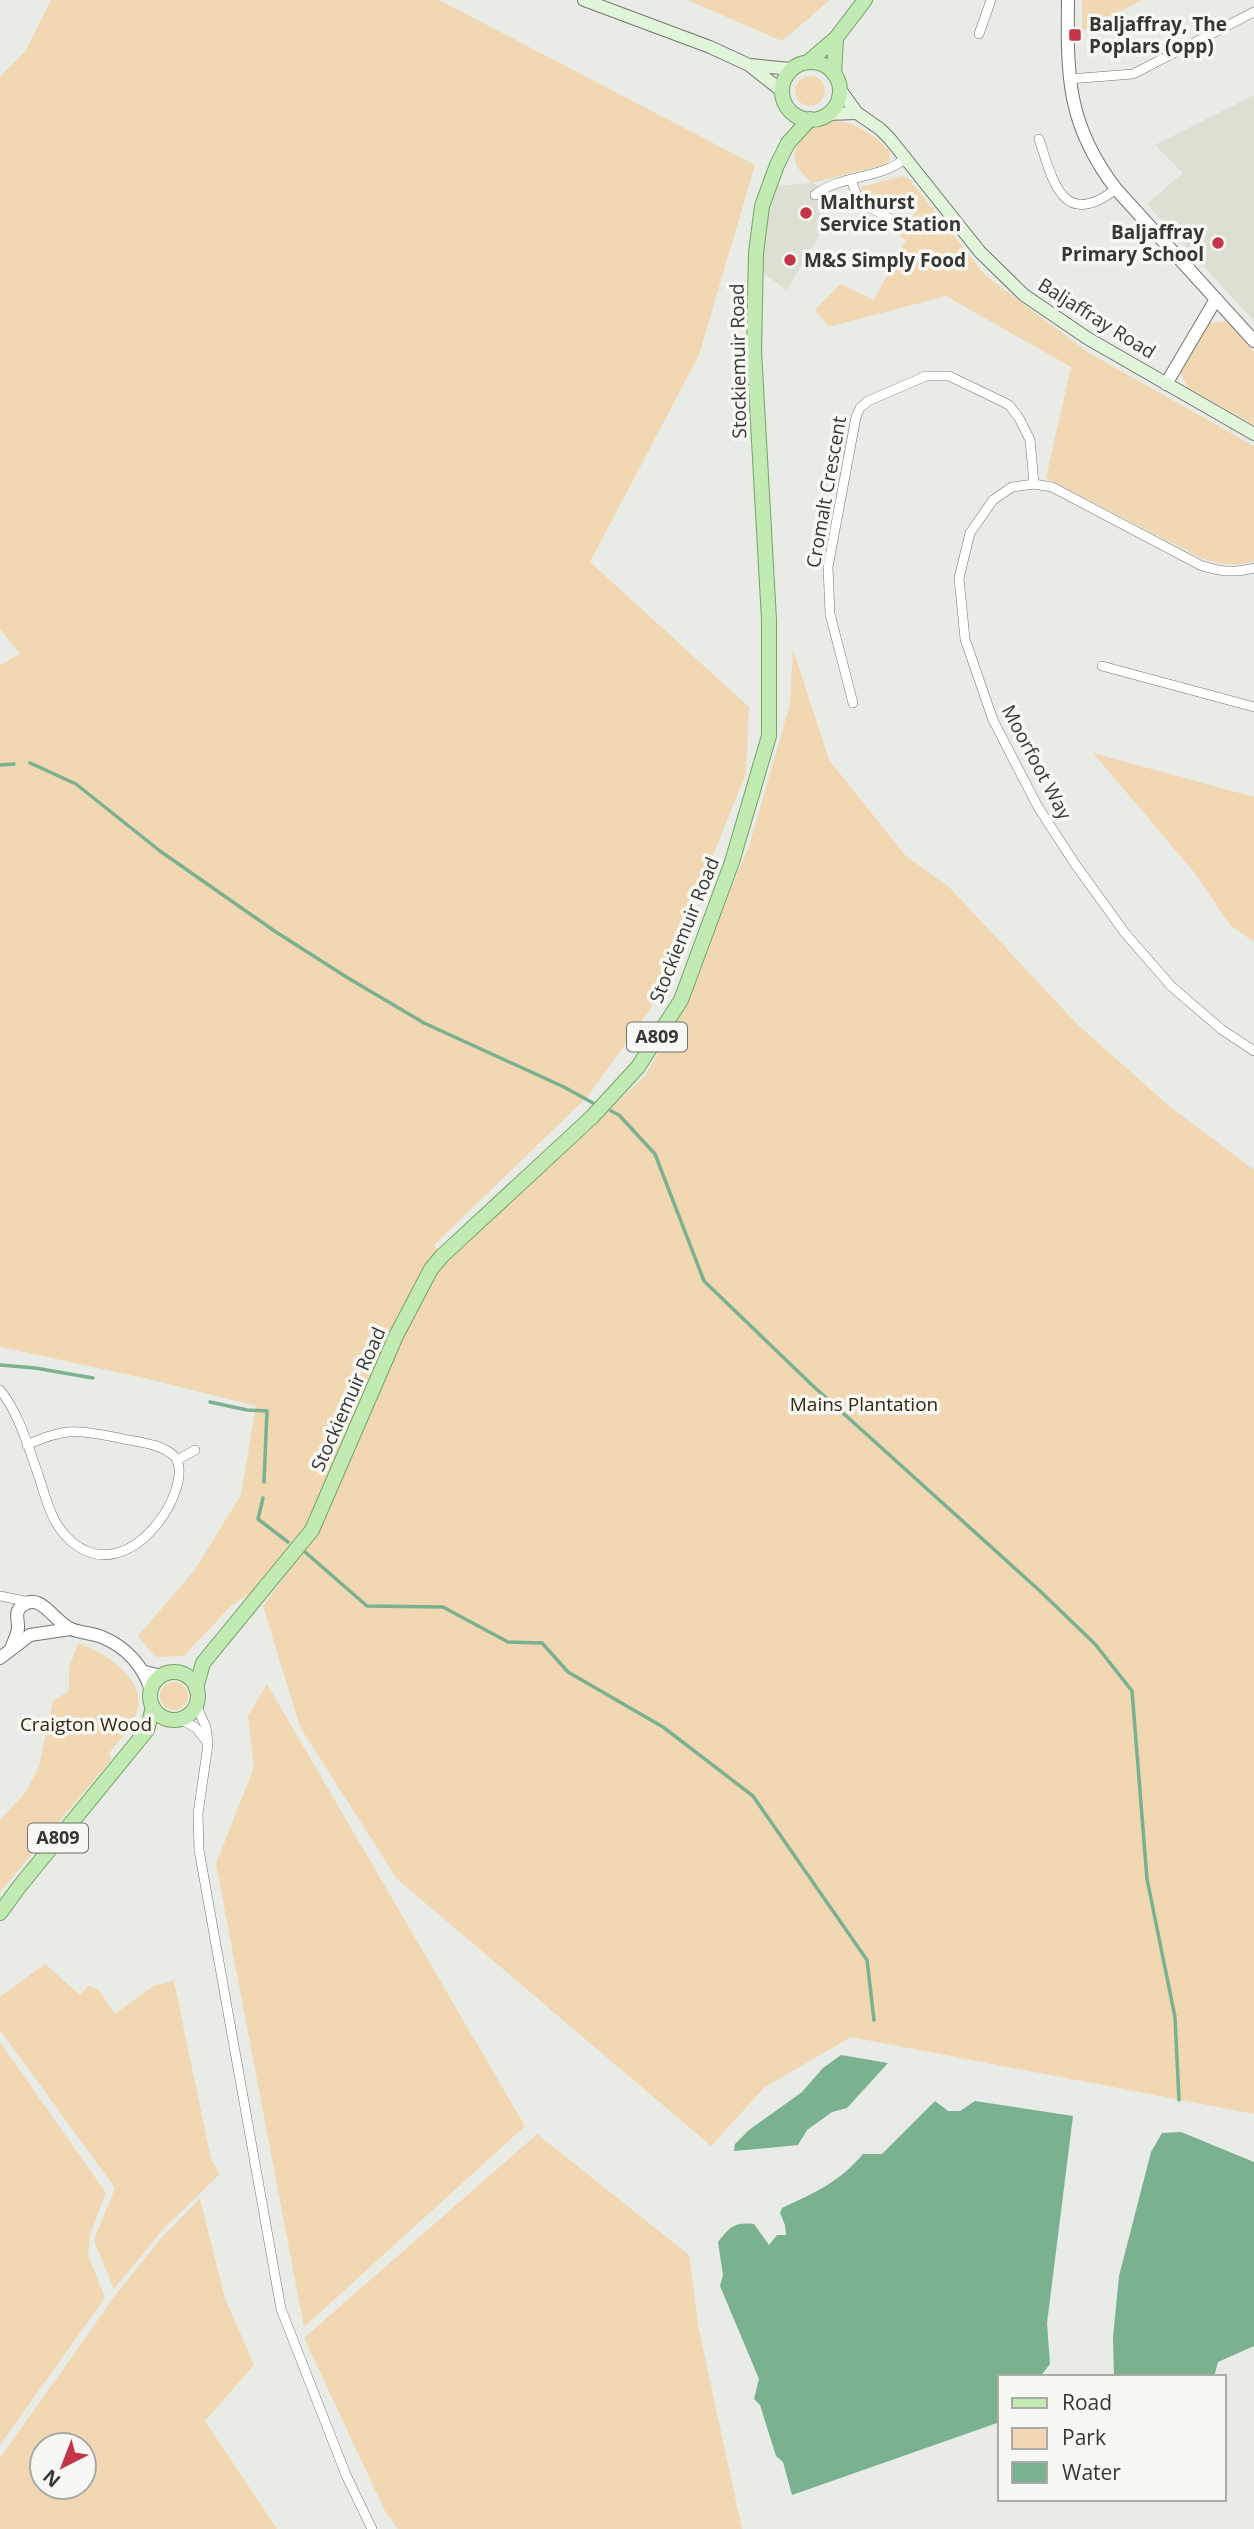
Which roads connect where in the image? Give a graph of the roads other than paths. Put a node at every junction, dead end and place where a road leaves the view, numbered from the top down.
1 (584, 0) edge
2 (865, 0) edge
3 (991, 0) edge
4 (1068, 0) edge
5 (1254, 12) edge
6 (979, 34) dead end
7 (835, 38) junction
8 (808, 62) junction
9 (749, 65) junction
10 (792, 69) junction
11 (834, 74) junction
12 (1069, 79) junction
13 (839, 88) junction
14 (782, 91) junction
15 (789, 110) junction
16 (857, 113) junction
17 (827, 114) junction
18 (810, 119) junction
19 (1039, 139) dead end
20 (788, 143) junction
21 (906, 159) junction
22 (851, 180) junction
23 (1116, 189) junction
24 (815, 195) dead end
25 (894, 221) dead end
26 (1216, 299) junction
27 (1254, 341) edge
28 (1166, 384) junction
29 (1254, 434) edge
30 (1034, 484) junction
31 (1254, 568) edge
32 (1102, 666) dead end
33 (853, 703) dead end
34 (1254, 707) edge
35 (1254, 1051) edge
36 (0, 1390) edge
37 (27, 1445) junction
38 (195, 1450) dead end
39 (177, 1460) junction
40 (2, 1597) edge
41 (29, 1602) junction
42 (50, 1615) junction
43 (18, 1621) junction
44 (70, 1629) junction
45 (37, 1634) junction
46 (5, 1653) edge
47 (203, 1663) junction
48 (145, 1672) junction
49 (180, 1673) junction
50 (161, 1676) junction
51 (196, 1688) junction
52 (151, 1690) junction
53 (196, 1705) junction
54 (153, 1707) junction
55 (176, 1720) junction
56 (147, 1730) junction
57 (208, 1744) junction
58 (0, 1913) edge
59 (372, 2529) edge

1 - 9 main road
2 - 7 main road
3 - 6 street
4 - 12 street
5 - 12 street
7 - 8 main road
7 - 11 main road
8 - 10 main road
8 - 11 main road
9 - 10 main road
9 - 14 main road
10 - 14 main road
11 - 13 main road
12 - 23 street
13 - 16 main road, Baljaffray Road
13 - 17 main road
14 - 15 main road
15 - 18 main road
15 - 20 main road, Stockiemuir Road / A809
16 - 17 main road
16 - 21 main road, Baljaffray Road
17 - 18 main road
18 - 20 main road, Stockiemuir Road / A809
19 - 23 street
20 - 47 main road, Stockiemuir Road / A809
21 - 22 street
21 - 28 main road, Baljaffray Road
22 - 24 street
22 - 25 street
23 - 26 street
26 - 27 street
26 - 28 street
28 - 29 main road, Baljaffray Road
30 - 31 street
30 - 33 street, Cromalt Crescent
30 - 35 street, Moorfoot Way
32 - 34 street
36 - 37 street
37 - 39 street
37 - 39 street
38 - 39 street
40 - 41 street
40 - 43 street
41 - 42 street
41 - 43 street
42 - 44 street
42 - 45 street
43 - 45 street
43 - 46 street
44 - 45 street
44 - 48 street
45 - 46 street
47 - 49 main road, Stockiemuir Road / A809
47 - 51 main road, Stockiemuir Road / A809
48 - 50 street
48 - 52 street
49 - 50 main road
49 - 51 main road
50 - 52 main road
51 - 53 main road
52 - 54 main road
53 - 55 main road
53 - 57 street
54 - 55 main road
54 - 56 main road, A809
55 - 56 main road, A809
55 - 57 street
56 - 58 main road, A809
57 - 59 street

